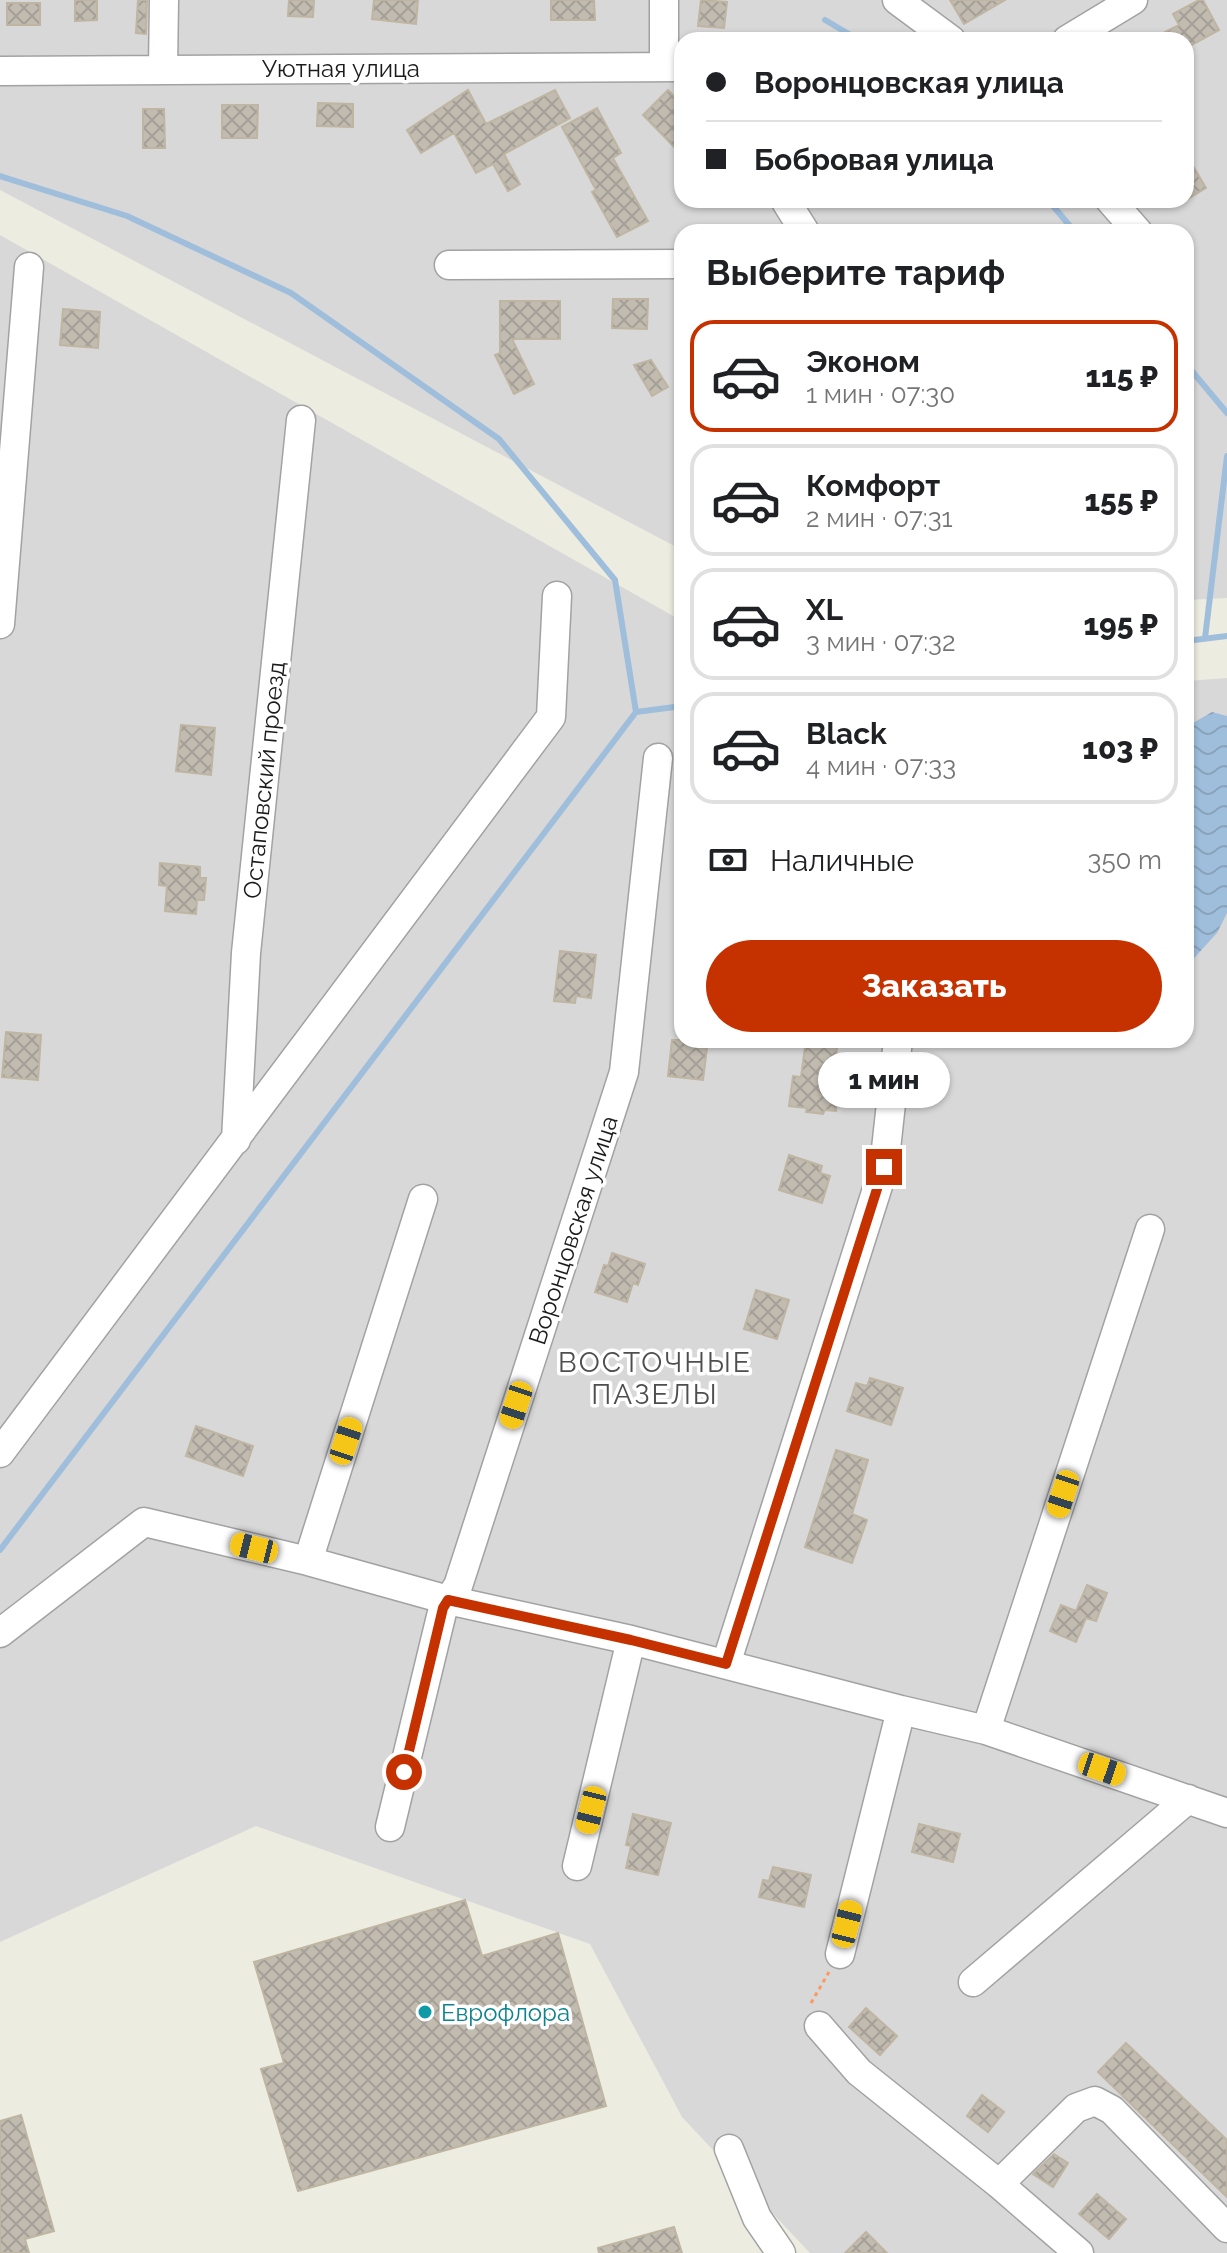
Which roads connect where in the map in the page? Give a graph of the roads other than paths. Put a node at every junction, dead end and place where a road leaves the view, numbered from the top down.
1 (164, 0) edge
2 (664, 0) edge
3 (897, 0) edge
4 (1133, 0) edge
5 (940, 32) edge
6 (1080, 32) edge
7 (673, 67) edge
8 (163, 69) junction
9 (0, 71) edge
10 (1117, 208) edge
11 (1131, 224) edge
12 (674, 264) edge
13 (449, 265) dead end
14 (29, 267) dead end
15 (301, 420) dead end
16 (557, 596) dead end
17 (0, 624) edge
18 (658, 758) dead end
19 (897, 1048) edge
20 (236, 1140) junction
21 (423, 1199) dead end
22 (1150, 1229) dead end
23 (0, 1453) edge
24 (308, 1561) junction
25 (448, 1600) junction
26 (0, 1633) edge
27 (631, 1640) junction
28 (726, 1664) junction
29 (901, 1710) junction
30 (986, 1730) junction
31 (1188, 1799) junction
32 (1227, 1813) edge
33 (390, 1827) dead end
34 (577, 1866) dead end
35 (840, 1954) road end
36 (973, 1982) dead end
37 (819, 2026) road end
38 (729, 2149) dead end
39 (999, 2184) junction
40 (1227, 2228) edge
41 (781, 2253) edge
42 (1079, 2253) edge

1 - 8 street
2 - 7 street
3 - 5 street
4 - 6 street
7 - 8 street, Уютная улица
8 - 9 street, Уютная улица
10 - 11 street
12 - 13 street
14 - 17 street
15 - 20 street, Остаповский проезд
16 - 20 street
18 - 25 street, Воронцовская улица
19 - 28 street
20 - 23 street
21 - 24 street
22 - 30 street
24 - 25 street
24 - 26 street
25 - 27 street
25 - 33 street, Воронцовская улица
27 - 28 street
27 - 34 street
28 - 29 street
29 - 30 street
29 - 35 street
30 - 31 street
31 - 32 street
31 - 36 street
37 - 39 street
38 - 41 street
39 - 40 street
39 - 42 street

